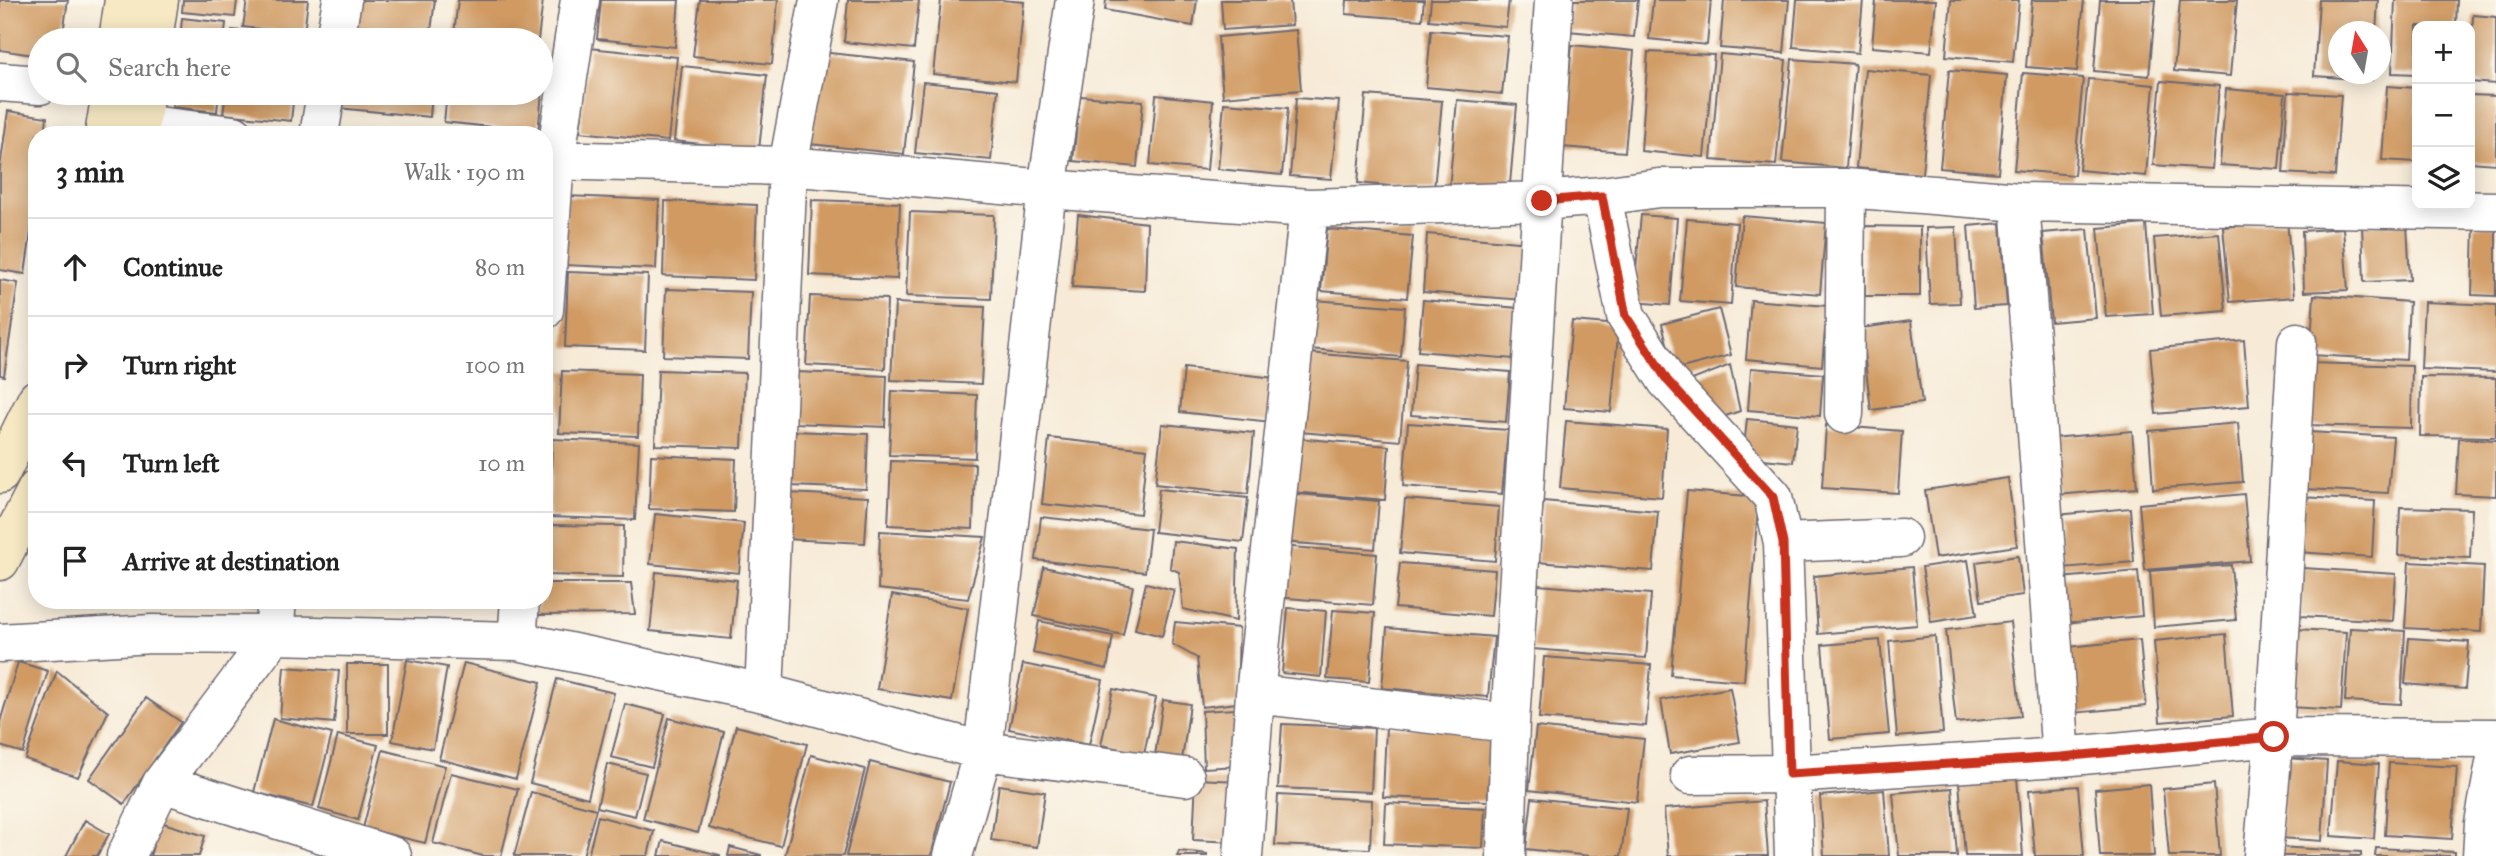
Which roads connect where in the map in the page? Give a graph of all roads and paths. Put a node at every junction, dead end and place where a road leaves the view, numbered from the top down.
1 (124, 0) edge
2 (159, 0) edge
3 (342, 0) edge
4 (580, 0) edge
5 (819, 0) edge
6 (1075, 0) edge
7 (1554, 0) edge
8 (120, 28) edge
9 (155, 28) edge
10 (337, 28) edge
11 (0, 82) edge
12 (28, 84) edge
13 (109, 105) edge
14 (324, 105) edge
15 (141, 117) edge
16 (106, 126) edge
17 (188, 126) edge
18 (320, 126) edge
19 (553, 145) edge
20 (553, 161) edge
21 (788, 166) junction
22 (1846, 188) junction
23 (1047, 189) junction
24 (1602, 196) junction
25 (1542, 201) junction
26 (2020, 202) junction
27 (1309, 208) junction
28 (2496, 212) edge
29 (2297, 342) dead end
30 (1844, 414) dead end
31 (28, 417) edge
32 (0, 474) edge
33 (28, 507) edge
34 (1901, 538) dead end
35 (1783, 543) junction
36 (0, 561) edge
37 (519, 609) edge
38 (275, 618) edge
39 (517, 641) junction
40 (0, 643) edge
41 (764, 693) junction
42 (1255, 694) junction
43 (1510, 723) junction
44 (2274, 737) junction
45 (2496, 737) edge
46 (983, 751) junction
47 (2061, 757) junction
48 (2496, 758) edge
49 (1789, 774) junction
50 (1690, 775) dead end
51 (1185, 777) dead end
52 (162, 783) junction
53 (2487, 833) edge
54 (126, 856) edge
55 (392, 856) edge
56 (953, 856) edge
57 (1243, 856) edge
58 (1506, 856) edge
59 (1794, 856) edge
60 (2263, 856) edge

1 - 8 main road
2 - 9 main road
3 - 10 street
4 - 19 street
5 - 21 street
6 - 23 street
7 - 25 street
11 - 12 street
13 - 16 main road
14 - 18 street
15 - 17 street
20 - 21 street
21 - 23 street
21 - 41 street
22 - 24 street
22 - 26 street
22 - 30 street
23 - 27 street
23 - 46 street
24 - 25 street
24 - 35 street
25 - 27 street
25 - 43 street
26 - 28 street
26 - 47 street
27 - 42 street
29 - 44 street
31 - 32 main road
33 - 36 main road
34 - 35 street
35 - 49 street
37 - 39 street
38 - 39 street
38 - 40 street
38 - 52 street
39 - 41 street
41 - 46 street
42 - 43 street
42 - 57 street
43 - 58 street
44 - 45 street
44 - 47 street
44 - 60 street
46 - 51 street
46 - 56 street
47 - 49 street
48 - 53 street
49 - 50 street
49 - 59 street
52 - 54 street
52 - 55 street

